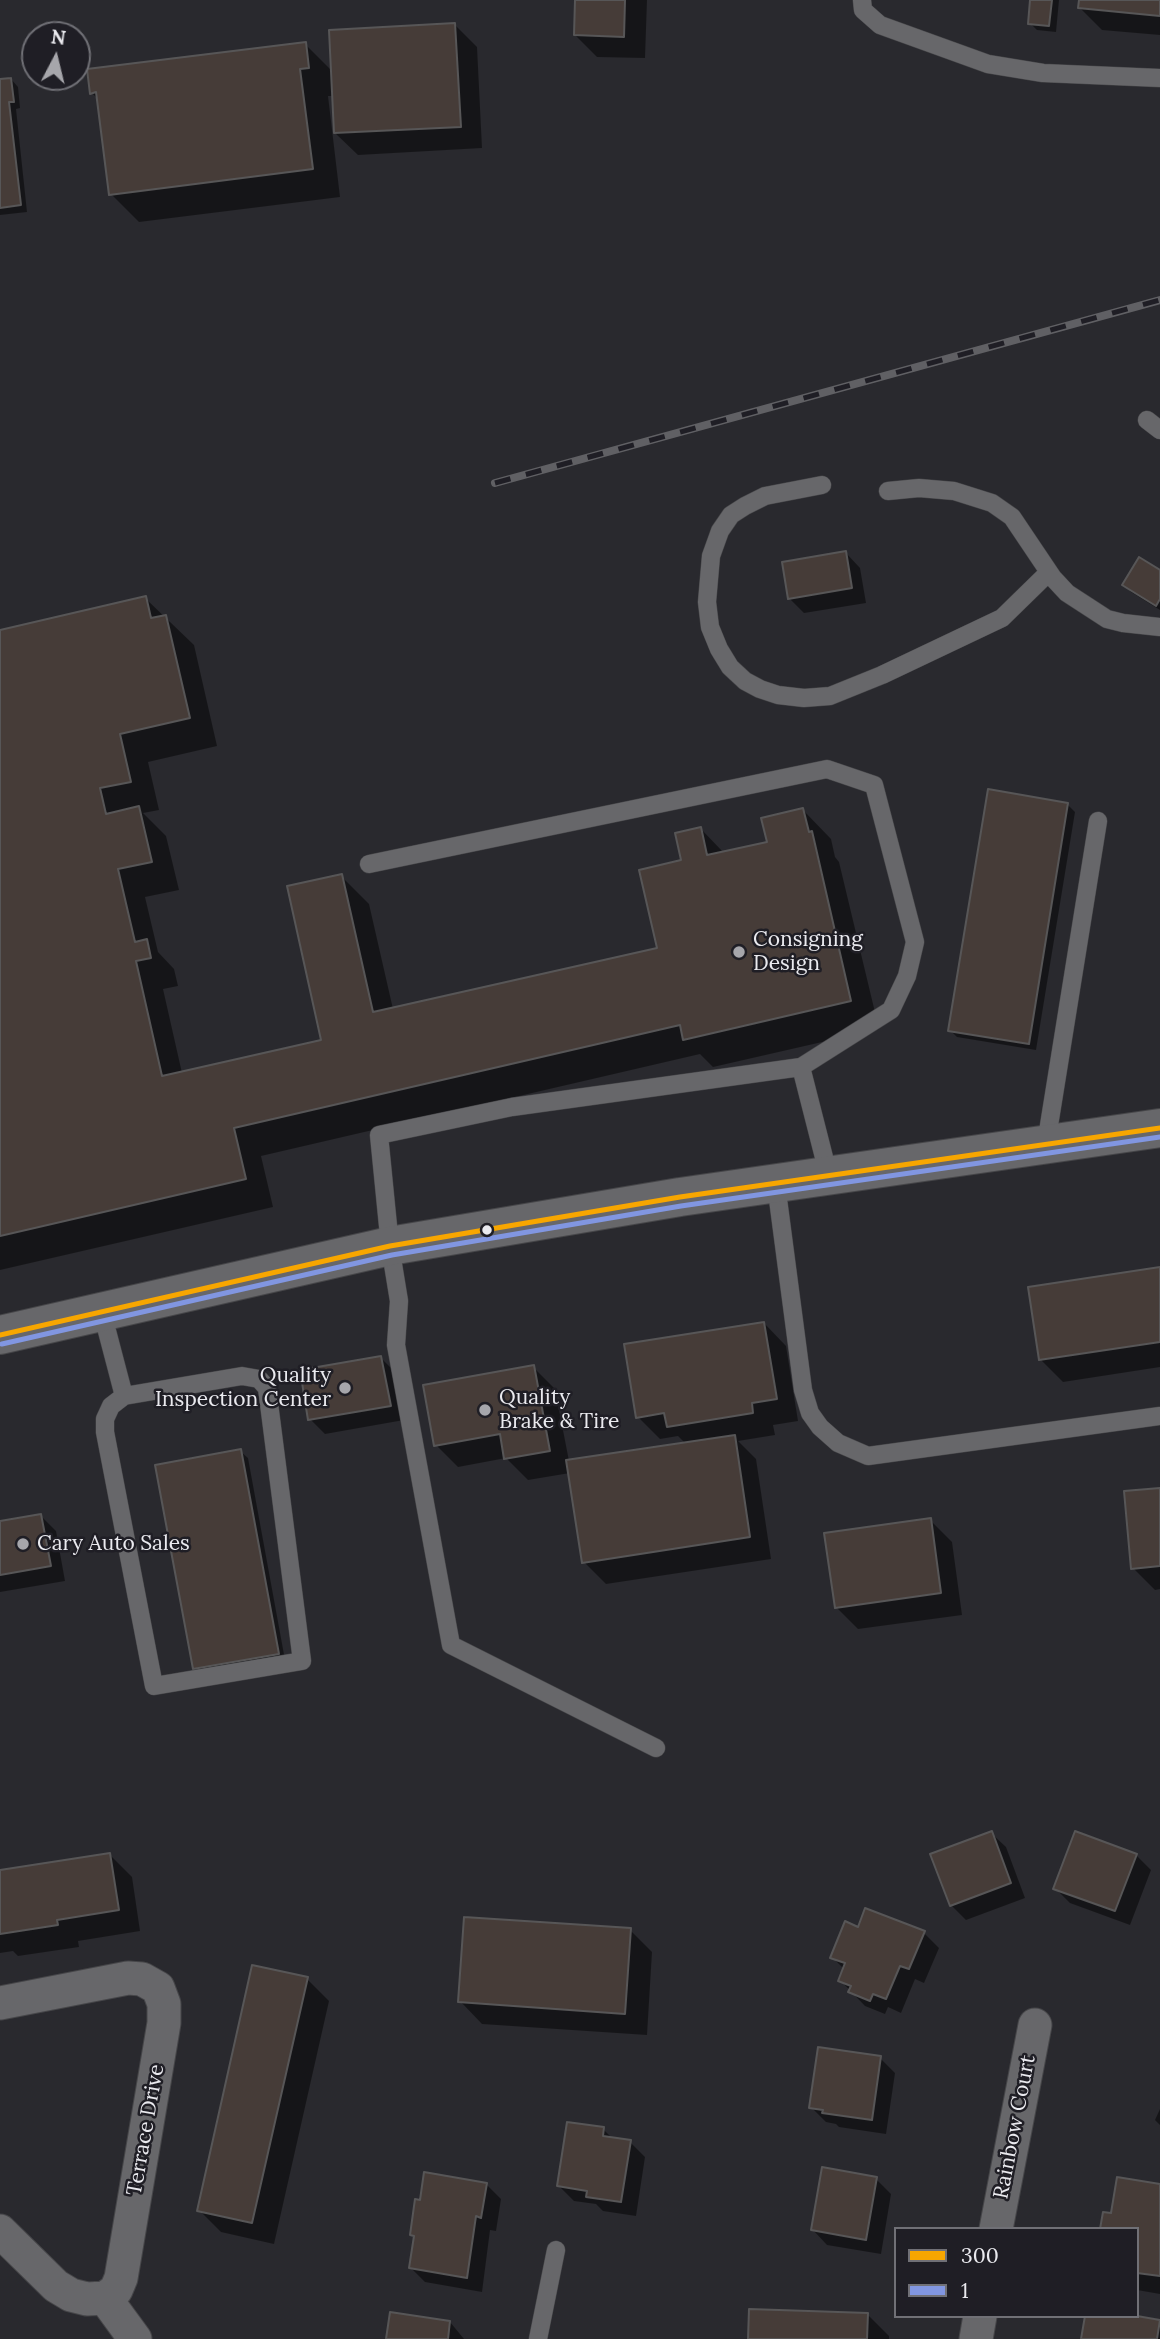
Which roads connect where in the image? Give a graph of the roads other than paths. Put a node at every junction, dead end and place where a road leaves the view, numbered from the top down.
1 (862, 0) edge
2 (1160, 78) edge
3 (822, 485) dead end
4 (888, 491) dead end
5 (1049, 572) junction
6 (1160, 627) edge
7 (1098, 821) dead end
8 (369, 864) dead end
9 (801, 1067) junction
10 (1160, 1128) edge
11 (1046, 1144) junction
12 (829, 1177) junction
13 (776, 1184) junction
14 (390, 1246) junction
15 (102, 1312) junction
16 (0, 1335) edge
17 (124, 1396) junction
18 (1160, 1416) edge
19 (656, 1748) dead end
20 (0, 2003) edge
21 (1035, 2025) dead end
22 (996, 2227) edge
23 (0, 2231) edge
24 (556, 2250) dead end
25 (105, 2298) junction
26 (980, 2318) edge
27 (135, 2339) edge
28 (538, 2339) edge
29 (976, 2339) edge

1 - 2 lane
3 - 5 lane
4 - 5 lane
5 - 6 lane
7 - 11 lane
8 - 9 lane
9 - 12 lane
9 - 14 lane
10 - 11 main road
11 - 12 main road
12 - 13 main road
13 - 14 main road
13 - 18 lane
14 - 15 main road
14 - 19 lane
15 - 16 main road
15 - 17 lane
17 - 17 lane
20 - 25 street, Terrace Drive
21 - 22 street, Rainbow Court
23 - 25 street
24 - 28 lane
25 - 27 street
26 - 29 street

